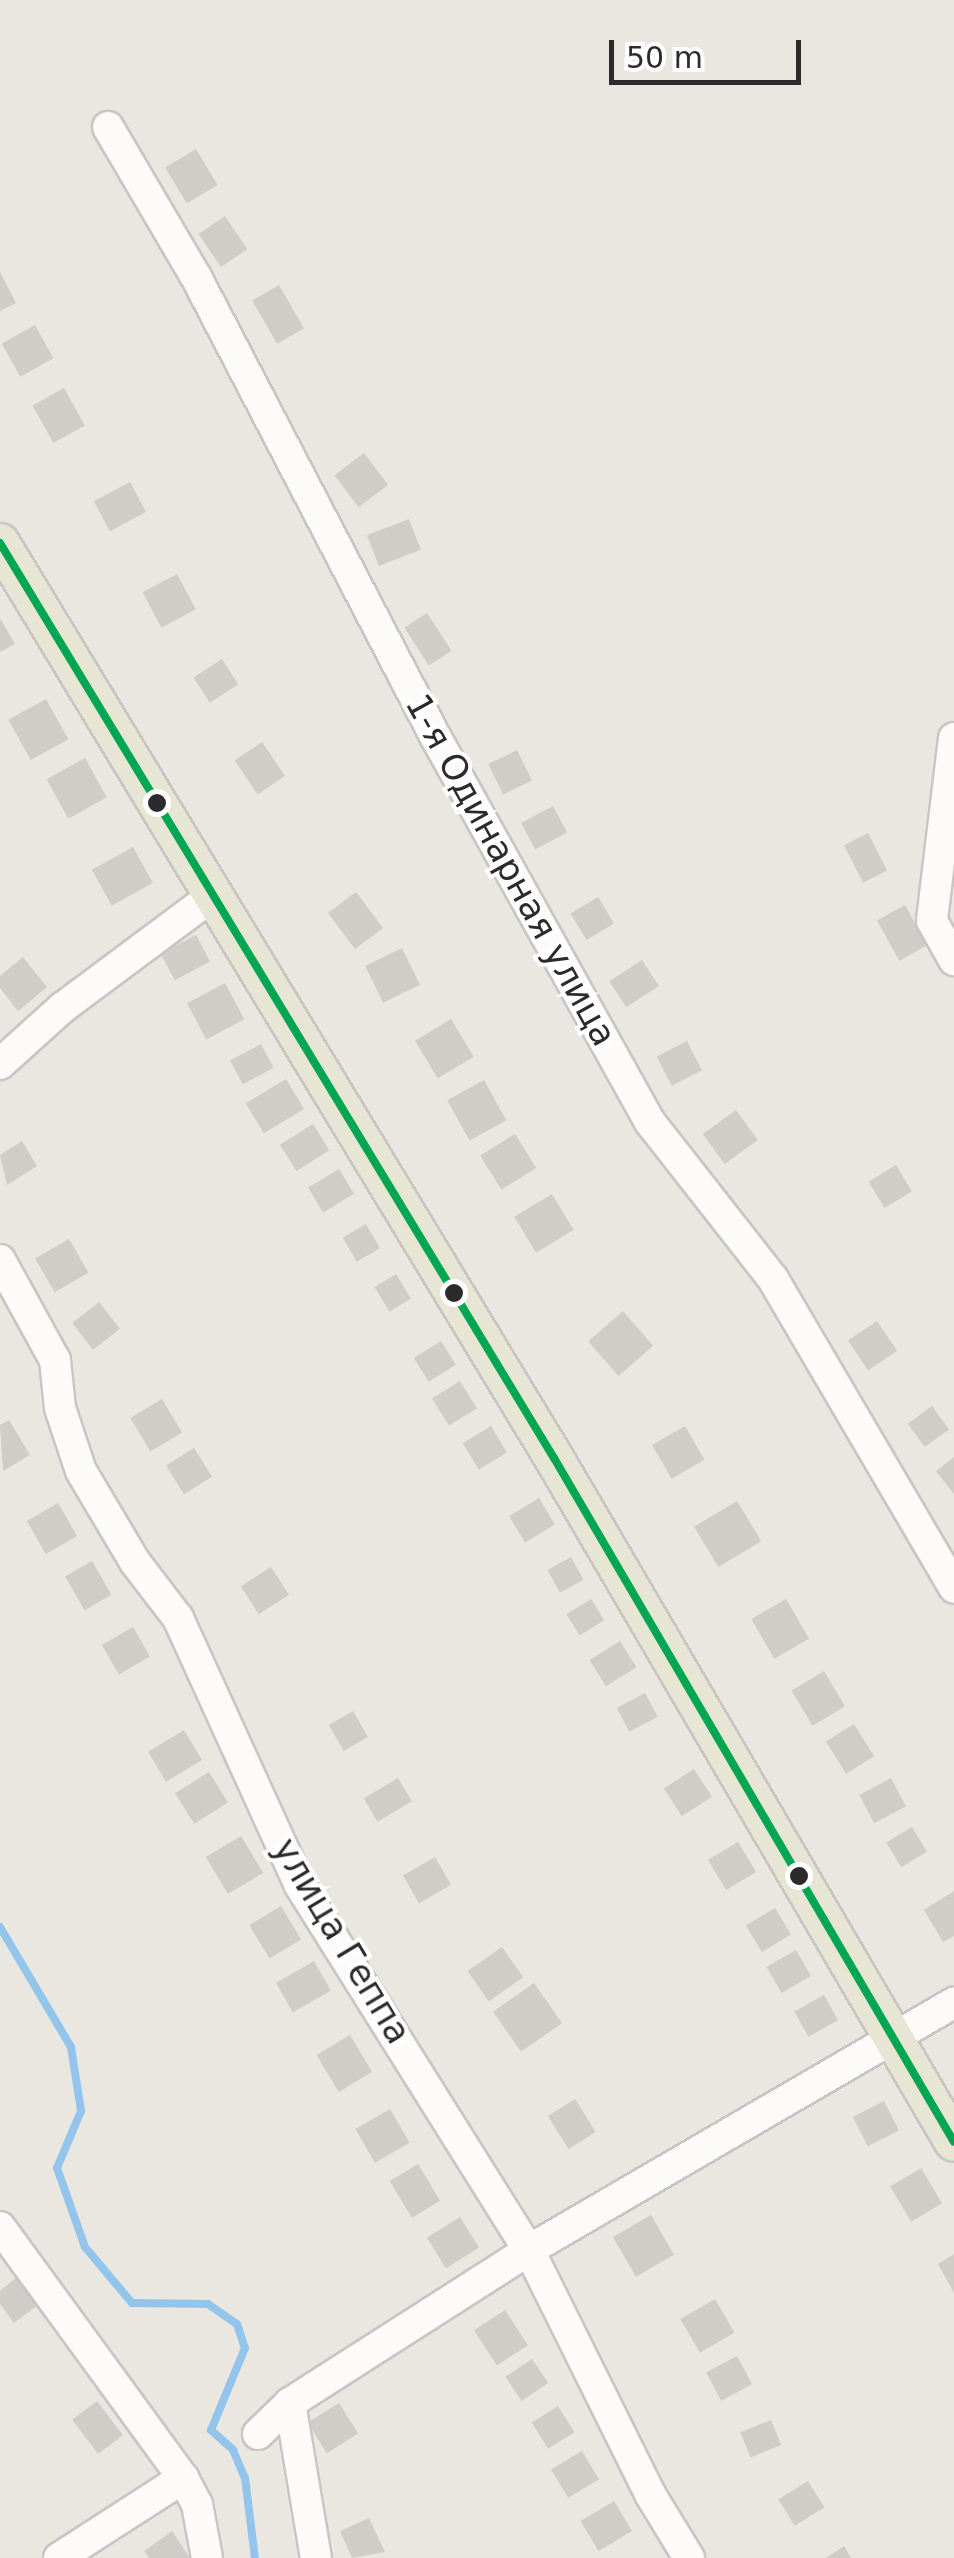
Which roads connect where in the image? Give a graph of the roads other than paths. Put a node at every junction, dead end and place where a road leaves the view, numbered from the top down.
1 (108, 127) dead end
2 (0, 543) edge
3 (954, 738) edge
4 (210, 898) junction
5 (954, 960) edge
6 (0, 1064) edge
7 (0, 1260) edge
8 (954, 1588) edge
9 (954, 2003) edge
10 (897, 2040) junction
11 (954, 2142) edge
12 (0, 2228) edge
13 (529, 2250) junction
14 (290, 2403) junction
15 (258, 2434) dead end
16 (183, 2478) junction
17 (59, 2558) edge
18 (207, 2558) edge
19 (316, 2558) edge
20 (689, 2558) edge

1 - 8 street, 1-я Одинарная улица
2 - 4 main road
3 - 5 street
4 - 6 street
4 - 10 main road
7 - 13 street, улица Геппа
9 - 10 street
10 - 11 main road
10 - 13 street
12 - 16 street
13 - 14 street
13 - 20 street, улица Геппа
14 - 15 street
14 - 19 street
16 - 17 street
16 - 18 street

